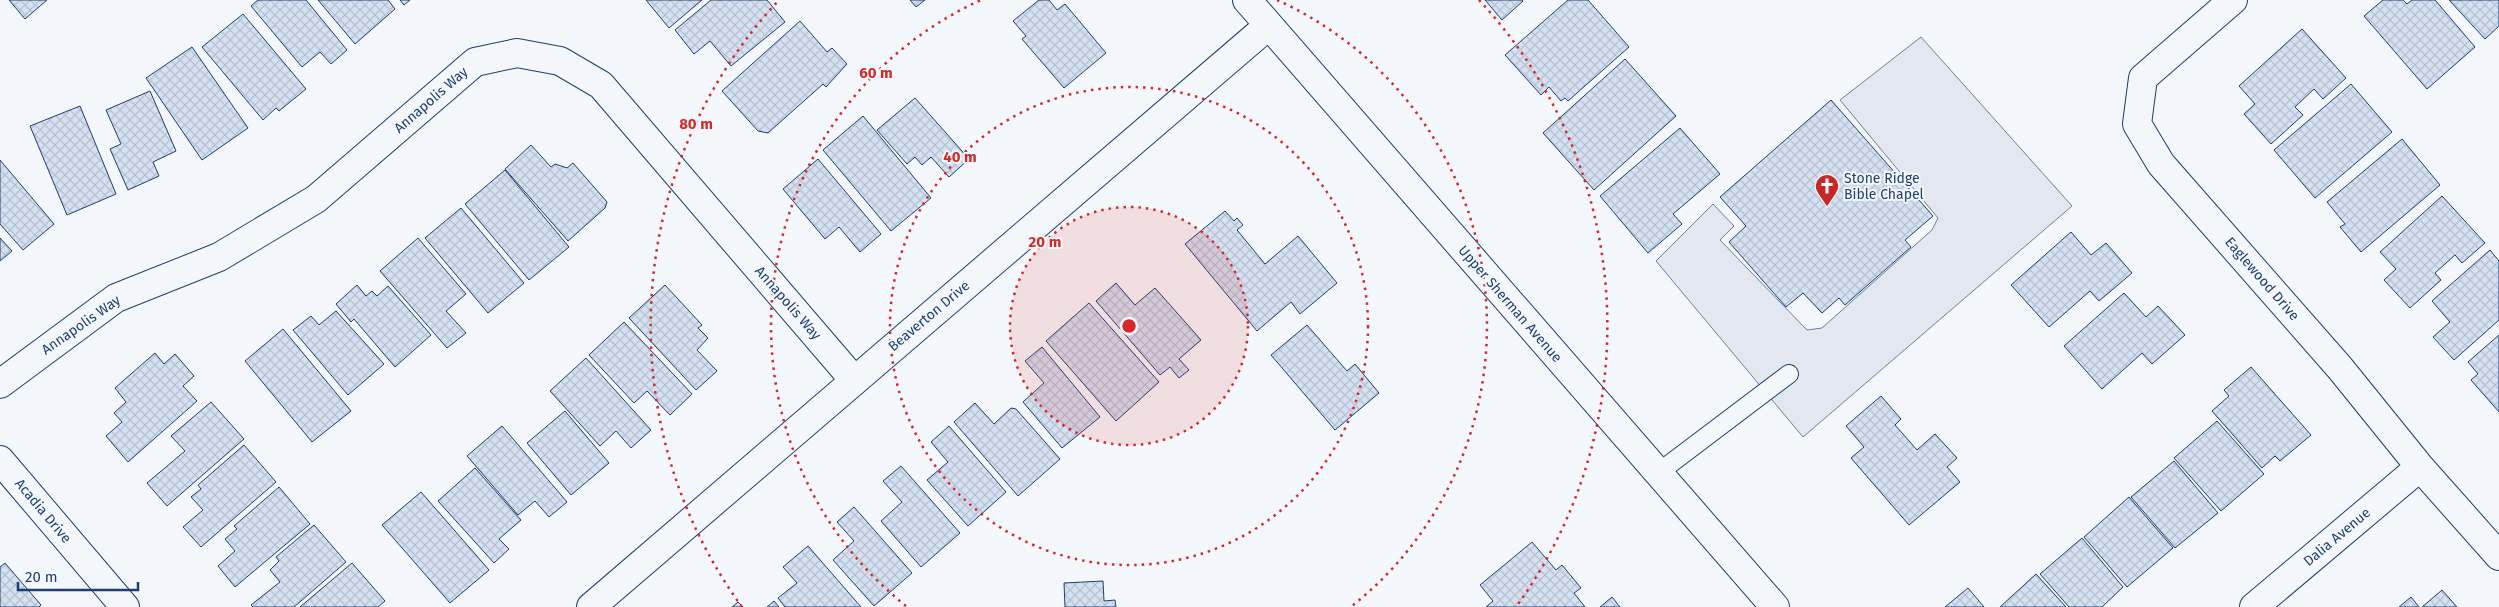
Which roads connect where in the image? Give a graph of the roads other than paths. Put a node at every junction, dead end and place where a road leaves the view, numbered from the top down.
1 (1247, 0) edge
2 (2233, 0) edge
3 (1268, 26) junction
4 (1789, 374) dead end
5 (854, 380) junction
6 (0, 384) edge
7 (0, 460) edge
8 (2420, 467) junction
9 (1658, 473) junction
10 (2499, 556) edge
11 (125, 607) edge
12 (592, 607) edge
13 (1775, 607) edge
14 (2254, 607) edge

1 - 3 street, Upper Sherman Avenue
2 - 8 street, Eaglewood Drive
3 - 5 street, Beaverton Drive
3 - 9 street, Upper Sherman Avenue
4 - 9 lane
5 - 6 street, Annapolis Way
5 - 12 street, Beaverton Drive
7 - 11 street, Acadia Drive
8 - 10 street, Eaglewood Drive
8 - 14 street, Dalia Avenue
9 - 13 street, Upper Sherman Avenue

